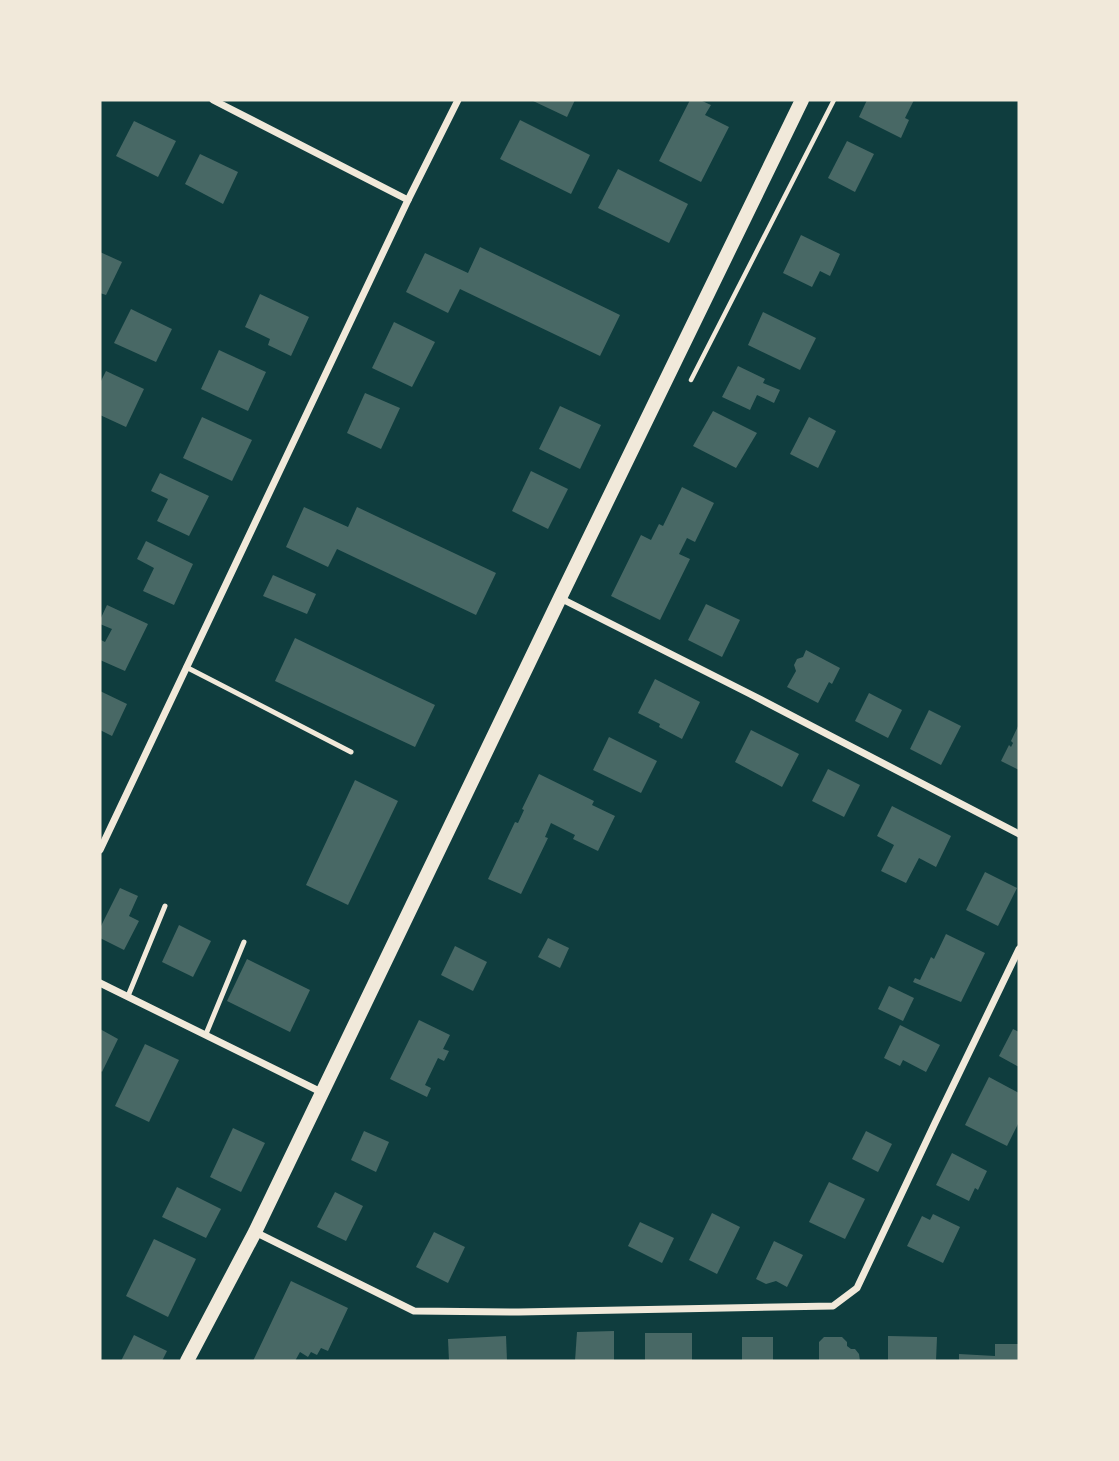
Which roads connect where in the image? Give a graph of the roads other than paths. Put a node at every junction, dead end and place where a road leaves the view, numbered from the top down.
1 (212, 100) edge
2 (458, 100) edge
3 (802, 100) edge
4 (408, 200) junction
5 (560, 598) junction
6 (187, 667) junction
7 (351, 751) dead end
8 (1019, 834) edge
9 (100, 850) edge
10 (165, 906) dead end
11 (244, 942) dead end
12 (1019, 950) edge
13 (100, 982) edge
14 (128, 996) junction
15 (206, 1034) junction
16 (321, 1092) junction
17 (255, 1232) junction
18 (187, 1361) edge

1 - 4 street
2 - 4 street
3 - 5 main road
4 - 6 street
5 - 8 street
5 - 16 main road
6 - 7 lane
6 - 9 street
10 - 14 lane
11 - 15 lane
12 - 17 street
13 - 14 street
14 - 15 street
15 - 16 street
16 - 17 main road
17 - 18 main road

